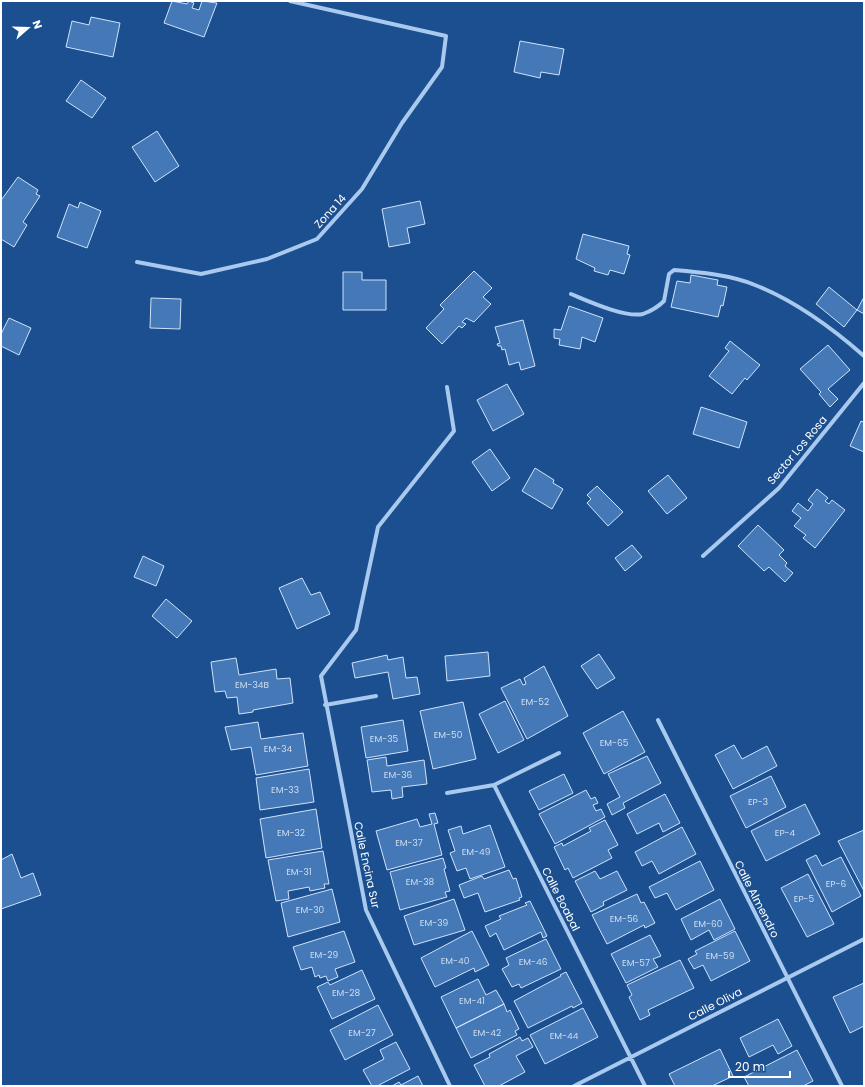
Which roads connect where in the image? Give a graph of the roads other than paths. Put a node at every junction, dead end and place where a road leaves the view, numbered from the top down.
1 (290, 1) edge
2 (137, 262) dead end
3 (571, 294) dead end
4 (864, 356) edge
5 (864, 383) edge
6 (447, 387) dead end
7 (704, 556) dead end
8 (376, 696) dead end
9 (325, 705) junction
10 (658, 720) dead end
11 (559, 753) dead end
12 (494, 785) junction
13 (448, 793) dead end
14 (864, 939) edge
15 (786, 978) junction
16 (631, 1058) junction
17 (450, 1086) edge
18 (574, 1086) edge
19 (645, 1086) edge
20 (842, 1086) edge

1 - 2 street, Zona 14
3 - 4 street
5 - 7 street, Sector Los Rosa
6 - 9 street, Calle Encina Sur
8 - 9 street
9 - 17 street, Calle Encina Sur
10 - 15 street, Calle Almendro
11 - 12 street
12 - 13 street
12 - 16 street, Calle Boabal
14 - 15 street, Calle Oliva
15 - 16 street, Calle Oliva
15 - 20 street, Calle Almendro
16 - 18 street, Calle Oliva
16 - 19 street, Calle Boabal

